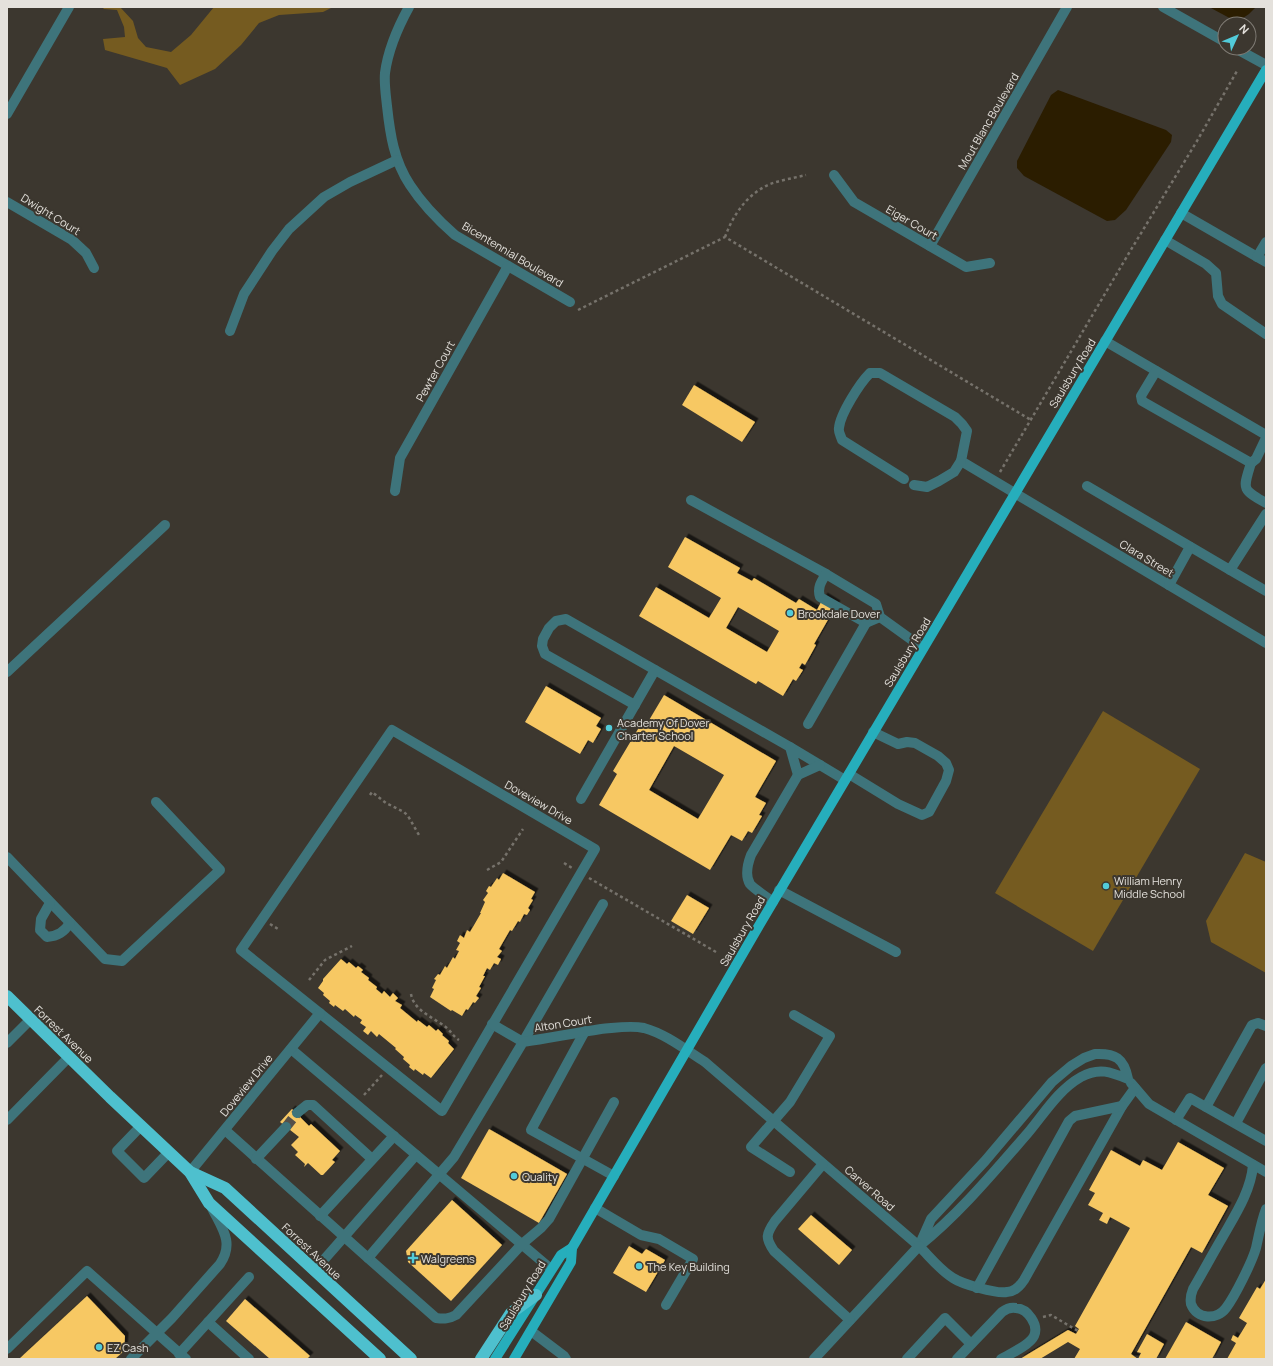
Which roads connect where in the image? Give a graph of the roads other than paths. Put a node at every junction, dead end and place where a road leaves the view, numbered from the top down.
1 (69, 7) edge
2 (409, 7) edge
3 (1067, 7) edge
4 (1163, 7) edge
5 (1217, 37) edge
6 (1250, 56) edge
7 (1266, 65) edge
8 (1266, 70) edge
9 (11, 99) edge
10 (7, 114) edge
11 (397, 160) junction
12 (834, 175) dead end
13 (7, 202) edge
14 (1181, 213) junction
15 (1165, 240) junction
16 (1266, 242) edge
17 (930, 246) junction
18 (1262, 260) edge
19 (990, 263) dead end
20 (508, 266) junction
21 (94, 268) dead end
22 (570, 302) dead end
23 (230, 331) dead end
24 (1266, 334) edge
25 (1105, 341) junction
26 (1156, 371) junction
27 (1266, 437) edge
28 (961, 461) junction
29 (1251, 463) junction
30 (904, 479) dead end
31 (914, 485) dead end
32 (1087, 486) dead end
33 (396, 491) dead end
34 (1015, 493) junction
35 (692, 500) dead end
36 (1266, 503) edge
37 (1266, 514) edge
38 (165, 525) dead end
39 (1190, 547) junction
40 (1230, 570) junction
41 (824, 577) junction
42 (1168, 585) junction
43 (1266, 591) edge
44 (879, 618) junction
45 (866, 623) junction
46 (1266, 643) edge
47 (923, 648) junction
48 (655, 670) junction
49 (7, 672) edge
50 (635, 705) junction
51 (808, 724) dead end
52 (873, 732) junction
53 (790, 747) junction
54 (820, 765) junction
55 (798, 775) junction
56 (847, 777) junction
57 (581, 799) dead end
58 (156, 802) dead end
59 (7, 858) edge
60 (779, 890) junction
61 (773, 902) junction
62 (50, 903) junction
63 (603, 904) dead end
64 (70, 923) junction
65 (896, 952) dead end
66 (7, 996) edge
67 (320, 1013) junction
68 (794, 1015) dead end
69 (30, 1020) junction
70 (492, 1024) junction
71 (1266, 1026) edge
72 (585, 1031) junction
73 (522, 1042) junction
74 (7, 1043) edge
75 (290, 1049) junction
76 (686, 1050) junction
77 (69, 1057) junction
78 (1266, 1068) edge
79 (1128, 1078) junction
80 (1135, 1088) junction
81 (614, 1102) dead end
82 (1122, 1106) junction
83 (1206, 1107) junction
84 (297, 1113) tunnel mouth
85 (7, 1120) edge
86 (1176, 1120) junction
87 (774, 1121) junction
88 (1236, 1123) junction
89 (141, 1126) junction
90 (286, 1127) tunnel mouth
91 (224, 1130) junction
92 (394, 1136) junction
93 (1266, 1141) edge
94 (169, 1152) junction
95 (416, 1155) junction
96 (256, 1158) junction
97 (372, 1159) junction
98 (583, 1159) junction
99 (823, 1164) junction
100 (1253, 1165) junction
101 (190, 1172) junction
102 (790, 1172) dead end
103 (1266, 1172) edge
104 (440, 1175) junction
105 (614, 1176) junction
106 (209, 1203) junction
107 (595, 1208) junction
108 (1266, 1209) edge
109 (320, 1216) junction
110 (344, 1237) junction
111 (522, 1244) junction
112 (919, 1246) junction
113 (572, 1248) junction
114 (368, 1258) junction
115 (551, 1269) junction
116 (314, 1271) junction
117 (249, 1277) dead end
118 (977, 1288) junction
119 (536, 1295) junction
120 (666, 1304) dead end
121 (850, 1320) junction
122 (208, 1322) junction
123 (531, 1331) junction
124 (157, 1334) junction
125 (971, 1344) junction
126 (7, 1349) edge
127 (182, 1356) edge
128 (130, 1359) edge
129 (249, 1359) edge
130 (380, 1359) edge
131 (411, 1359) edge
132 (481, 1359) edge
133 (495, 1359) edge
134 (514, 1359) edge
135 (566, 1359) edge
136 (814, 1359) edge
137 (907, 1359) edge
138 (957, 1359) edge
139 (1001, 1359) edge

1 - 9 street
2 - 11 street, Bicentennial Boulevard
3 - 17 street, Mout Blanc Boulevard
4 - 5 street
6 - 7 street
8 - 14 main road, Saulsbury Road
9 - 10 street
11 - 20 street, Bicentennial Boulevard
11 - 23 street
12 - 17 street, Eiger Court
13 - 21 street, Dwight Court
14 - 15 main road, Saulsbury Road
14 - 18 street
15 - 24 street
15 - 25 main road, Saulsbury Road
16 - 18 street
17 - 19 street, Eiger Court
20 - 22 street, Bicentennial Boulevard
20 - 33 street, Pewter Court
25 - 26 street
25 - 34 main road, Saulsbury Road
26 - 27 street
26 - 29 street
27 - 29 street
28 - 30 street
28 - 31 street
28 - 34 street, Clara Street
29 - 36 street
32 - 39 street
34 - 42 street, Clara Street
34 - 47 main road, Saulsbury Road
35 - 41 street
37 - 40 street
38 - 49 street
39 - 40 street
39 - 42 street
40 - 43 street
41 - 44 street
41 - 44 street
41 - 45 street
42 - 46 street, Clara Street
44 - 45 street
44 - 47 street
45 - 51 street
47 - 52 main road, Saulsbury Road
48 - 50 street
48 - 50 street
48 - 53 street
50 - 57 street
52 - 56 main road, Saulsbury Road
52 - 56 street
53 - 54 street
53 - 55 street
54 - 55 street
54 - 56 street
55 - 61 street
56 - 60 main road, Saulsbury Road
58 - 64 street
59 - 62 street
60 - 61 main road, Saulsbury Road
60 - 65 street
61 - 76 main road, Saulsbury Road
62 - 64 street
62 - 64 street
63 - 73 street
66 - 69 highway, Forrest Avenue
67 - 70 street, Doveview Drive
67 - 70 street, Doveview Drive
67 - 75 street, Doveview Drive
68 - 87 street
69 - 74 street
69 - 77 highway, Forrest Avenue
70 - 73 street
71 - 83 street
72 - 73 street, Alton Court
72 - 76 street, Alton Court
72 - 98 street
73 - 104 street, Alton Court
75 - 91 street, Doveview Drive
75 - 92 street
76 - 87 street, Carver Road
76 - 105 main road, Saulsbury Road
77 - 85 street
77 - 89 highway, Forrest Avenue
78 - 88 street
79 - 80 street
79 - 112 street
79 - 112 street
80 - 82 street, Carver Road
80 - 86 street
81 - 98 street
82 - 118 street
82 - 118 street, Carver Road
83 - 86 street
83 - 88 street
84 - 97 street
86 - 100 street
87 - 99 street, Carver Road
87 - 102 street
88 - 93 street
89 - 94 highway, Forrest Avenue
89 - 94 street
90 - 96 street
91 - 96 street
91 - 101 street, Doveview Drive
92 - 95 street
92 - 97 street
94 - 101 highway, Forrest Avenue
95 - 104 street
95 - 110 street
96 - 109 street
97 - 109 street
98 - 105 street
98 - 111 street
99 - 112 street, Carver Road
99 - 121 street
100 - 103 street
100 - 108 street
101 - 106 highway, Forrest Avenue
101 - 116 highway, Forrest Avenue
104 - 111 street
104 - 114 street, Alton Court
105 - 107 main road, Saulsbury Road
106 - 124 street
106 - 130 highway, Forrest Avenue
107 - 113 main road, Saulsbury Road
107 - 120 street
109 - 110 street
110 - 114 street
110 - 116 street
111 - 114 street
111 - 115 street
112 - 118 street, Carver Road
112 - 121 street
113 - 115 main road, Saulsbury Road
113 - 123 main road, Saulsbury Road
115 - 119 main road, Saulsbury Road
116 - 131 highway, Forrest Avenue
117 - 122 street
119 - 132 highway
119 - 133 main road, Saulsbury Road
121 - 136 street
122 - 127 street
122 - 129 street
123 - 134 main road, Saulsbury Road
123 - 135 street
124 - 126 street
124 - 127 street
124 - 128 street
125 - 137 street
125 - 138 street
125 - 139 street

